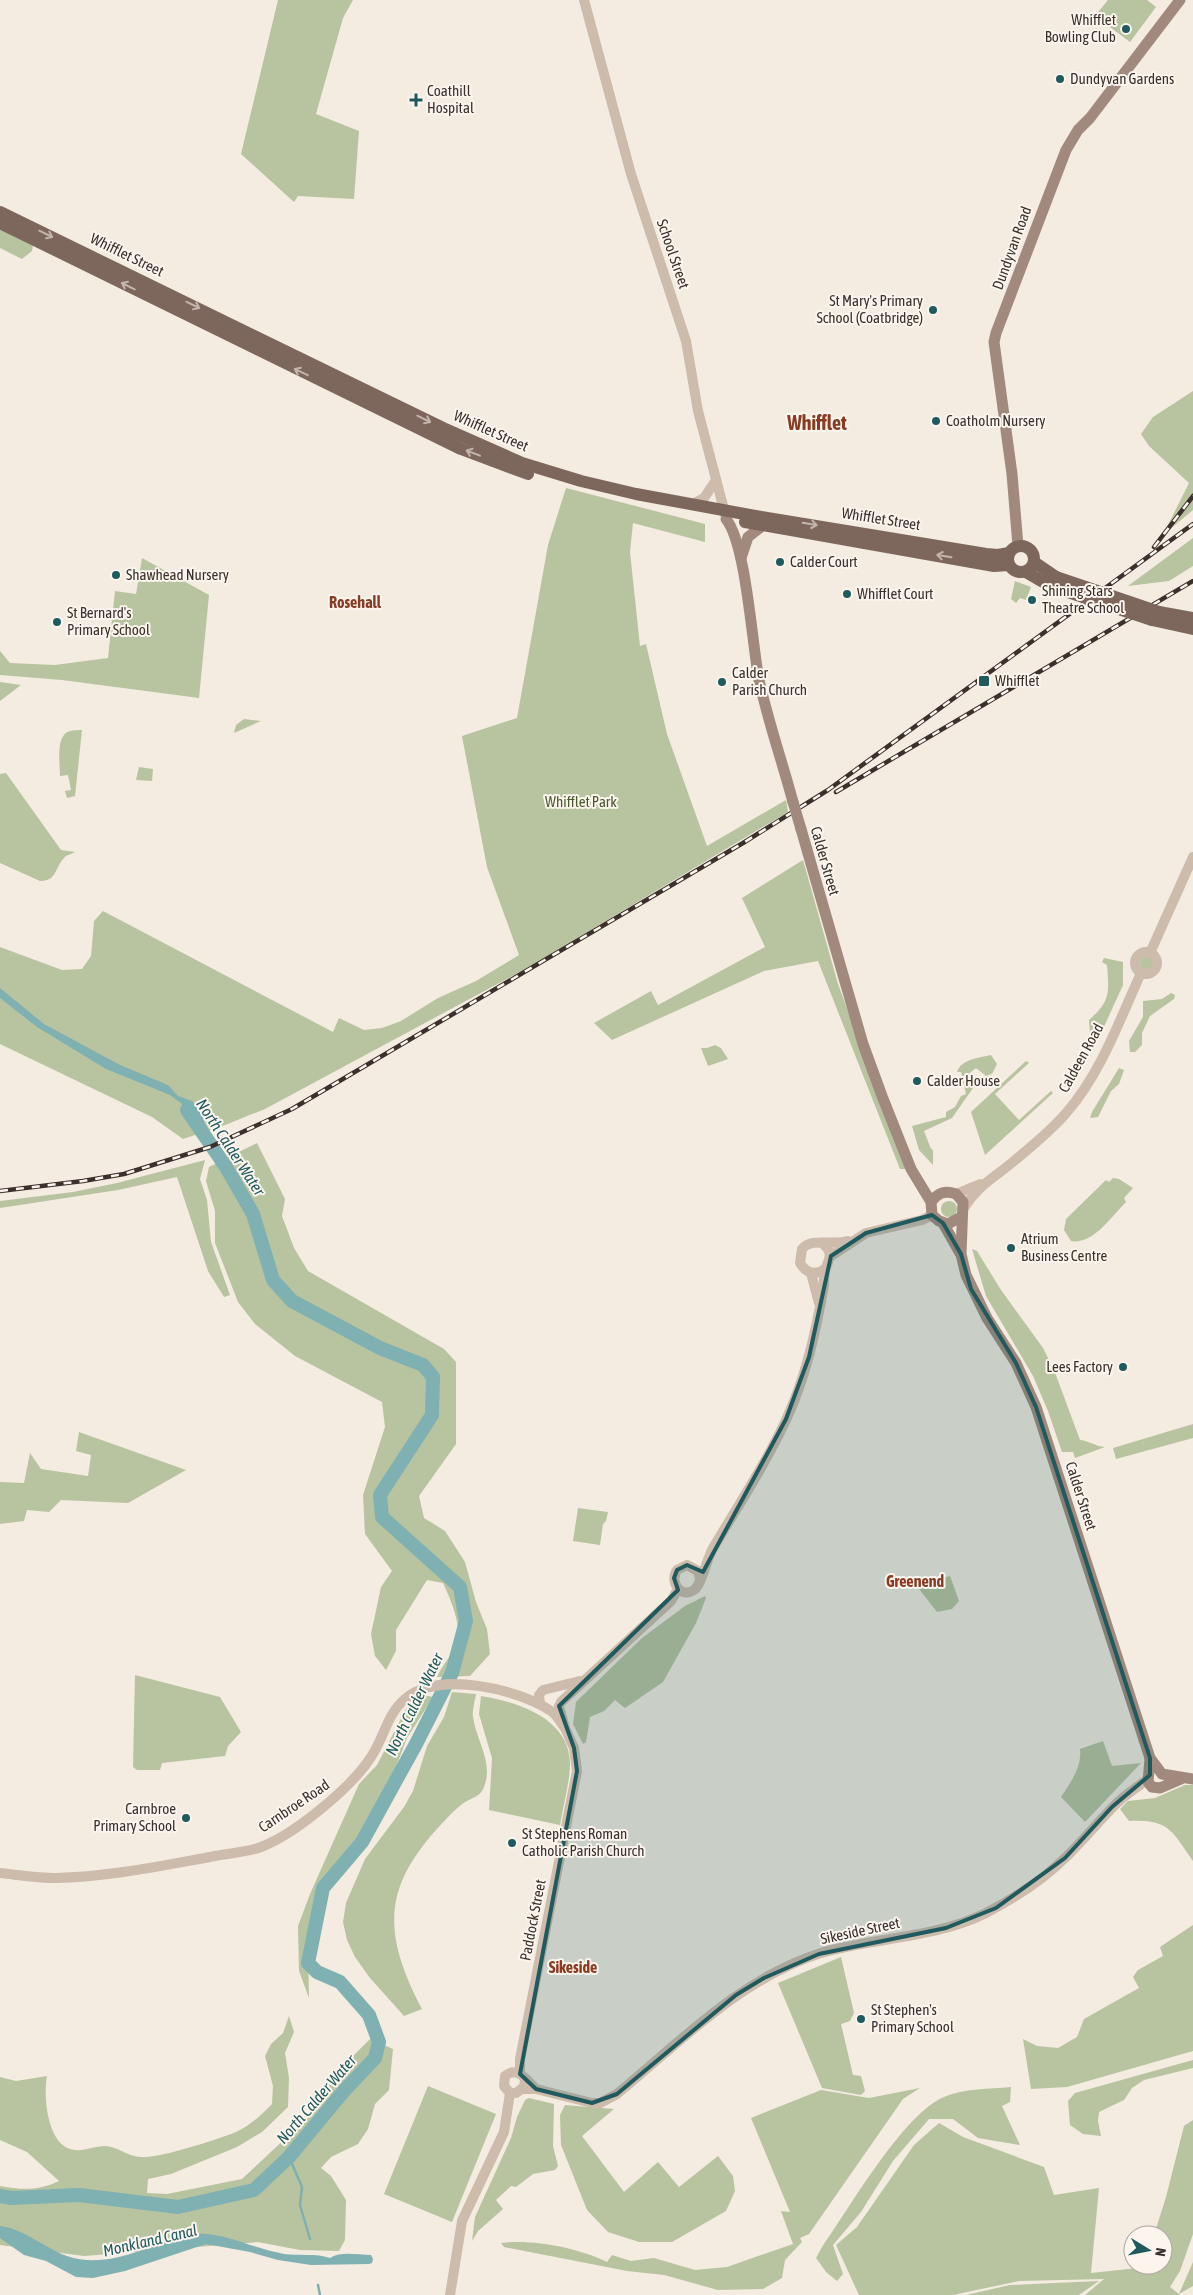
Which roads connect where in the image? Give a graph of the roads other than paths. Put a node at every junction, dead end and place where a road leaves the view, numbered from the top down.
1 (584, 0) edge
2 (1180, 0) edge
3 (1, 216) edge
4 (716, 480) junction
5 (693, 504) junction
6 (725, 515) junction
7 (762, 526) junction
8 (1012, 555) junction
9 (741, 559) junction
10 (1030, 567) junction
11 (1155, 616) junction
12 (1193, 618) edge
13 (1193, 629) edge
14 (1193, 858) edge
15 (1150, 953) junction
16 (1141, 973) junction
17 (919, 1181) junction
18 (983, 1183) junction
19 (940, 1194) junction
20 (956, 1194) junction
21 (931, 1202) junction
22 (962, 1213) junction
23 (932, 1215) junction
24 (943, 1223) junction
25 (856, 1238) junction
26 (823, 1244) junction
27 (961, 1254) junction
28 (831, 1256) junction
29 (825, 1270) junction
30 (811, 1273) junction
31 (820, 1306) junction
32 (711, 1550) junction
33 (691, 1566) junction
34 (700, 1579) junction
35 (678, 1589) junction
36 (584, 1680) junction
37 (552, 1687) junction
38 (539, 1700) junction
39 (557, 1706) junction
40 (1188, 1778) edge
41 (1156, 1779) junction
42 (0, 1873) edge
43 (518, 2083) junction
44 (450, 2295) edge

1 - 4 street, School Street
2 - 8 main road, Dundyvan Road
3 -> 5 main road, Whifflet Street
6 -> 3 main road, Whifflet Street
4 - 5 street
4 - 6 street, School Street
5 - 6 main road, Whifflet Street
6 - 7 main road, Whifflet Street
6 -> 8 main road, Whifflet Street
6 - 9 main road, Calder Street
8 -> 7 main road, Whifflet Street
7 - 9 main road
8 - 10 main road, Whifflet Street
8 - 10 main road
9 - 17 main road, Calder Street, bridge
10 - 11 main road, bridge
11 - 12 main road
11 - 13 main road
14 - 15 street, Caldeen Road
15 - 16 street, Caldeen Road
15 - 16 street, Caldeen Road
16 - 18 street, Caldeen Road
17 - 19 main road, Calder Street
17 - 21 main road, Calder Street
18 - 20 street, Caldeen Road
18 - 22 street, Caldeen Road
19 - 20 main road
19 - 21 main road
20 - 22 main road, Calder Street
21 - 23 main road, Calder Street
22 - 24 main road
22 - 27 main road, Calder Street
23 - 24 main road, Calder Street
23 - 25 street
24 - 27 main road, Calder Street
25 - 26 street
25 - 28 street
26 - 28 street
26 - 30 street
27 - 41 main road, Calder Street
28 - 29 street
29 - 30 street
29 - 31 street
30 - 31 street
31 - 32 street
32 - 33 street
32 - 34 street
33 - 34 street
33 - 35 street
34 - 35 street
35 - 36 street
36 - 37 street
36 - 39 street
37 - 38 street
37 - 39 street, Paddock Street
38 - 39 street
38 - 42 street, Carnbroe Road
39 - 43 street, Paddock Street
40 - 41 main road
41 - 43 street, Sikeside Street
43 - 44 street

